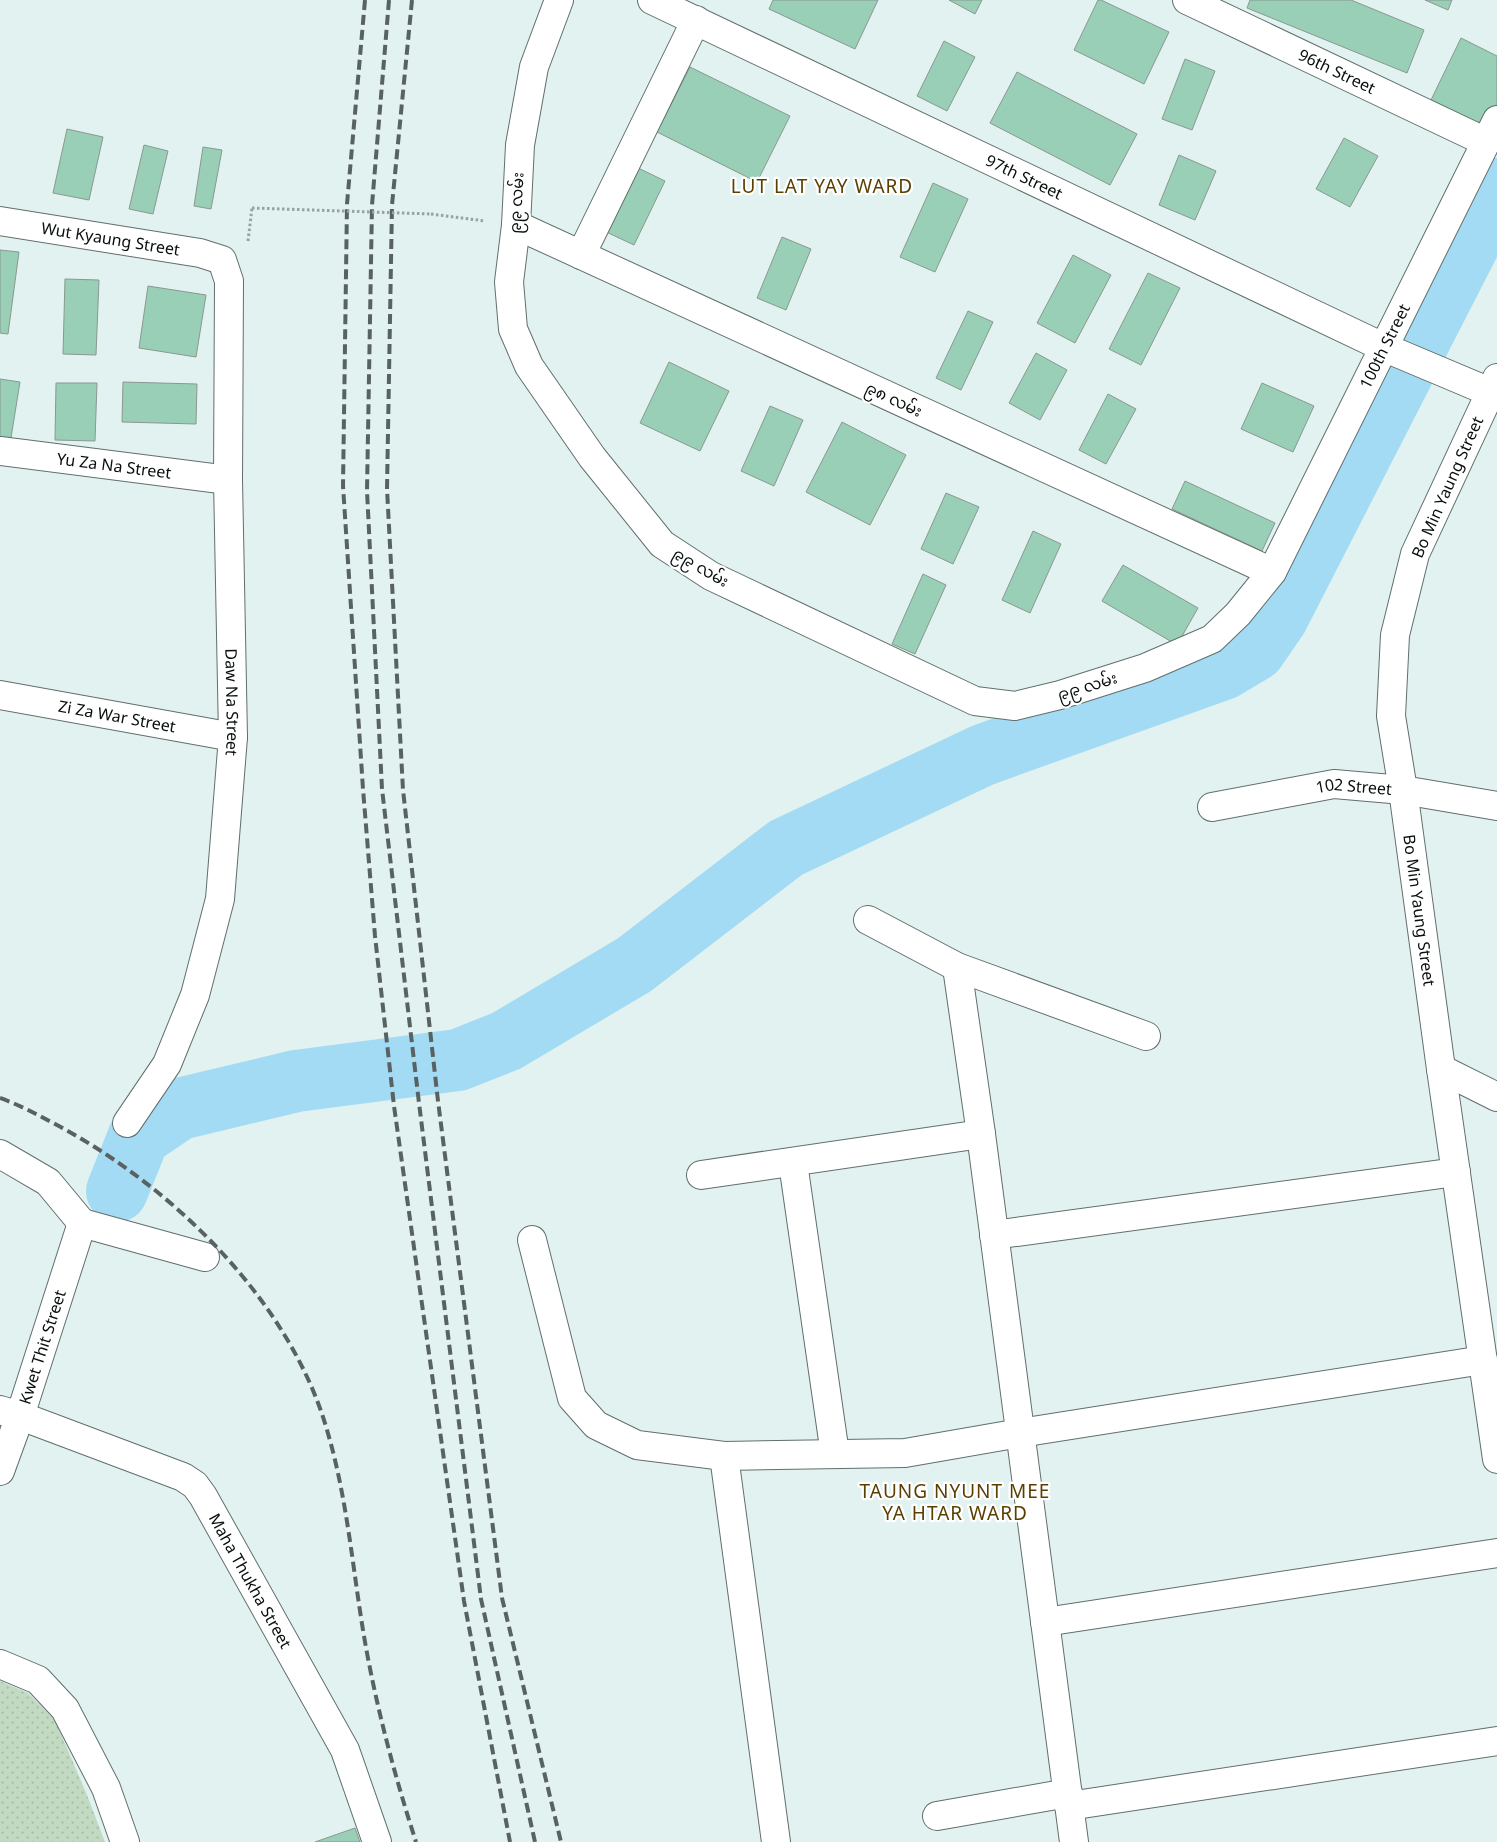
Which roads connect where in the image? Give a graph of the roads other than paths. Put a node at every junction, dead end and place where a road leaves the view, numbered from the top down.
1 (559, 0) edge
2 (652, 0) edge
3 (1187, 0) edge
4 (696, 20) junction
5 (1492, 131) edge
6 (0, 221) edge
7 (516, 225) junction
8 (581, 255) junction
9 (222, 260) joint
10 (1391, 351) junction
11 (1495, 388) edge
12 (0, 451) edge
13 (228, 480) junction
14 (1272, 572) junction
15 (0, 695) edge
16 (233, 737) junction
17 (1403, 790) junction
18 (1497, 806) edge
19 (1212, 807) dead end
20 (868, 920) dead end
21 (957, 967) junction
22 (1146, 1036) dead end
23 (1441, 1069) junction
24 (1497, 1097) edge
25 (127, 1123) dead end
26 (981, 1134) junction
27 (0, 1154) edge
28 (792, 1163) junction
29 (1456, 1172) junction
30 (700, 1175) dead end
31 (82, 1223) junction
32 (994, 1235) junction
33 (532, 1240) dead end
34 (205, 1257) dead end
35 (1483, 1360) junction
36 (1493, 1410) edge
37 (16, 1415) edge
38 (1020, 1432) junction
39 (835, 1454) junction
40 (724, 1456) junction
41 (1497, 1459) edge
42 (0, 1471) edge
43 (1497, 1553) edge
44 (1045, 1622) junction
45 (0, 1664) edge
46 (1497, 1741) edge
47 (1068, 1800) junction
48 (937, 1816) dead end
49 (125, 1842) edge
50 (377, 1842) edge
51 (776, 1842) edge
52 (1074, 1842) edge

1 - 7 street, ၉၉ လမ်း
2 - 4 street, 97th Street
3 - 5 street, 96th Street
4 - 8 street
4 - 10 street, 97th Street
5 - 10 street, 100th Street
6 - 9 street, Wut Kyaung Street
7 - 8 street, ၉၈ လမ်း
7 - 14 street, ၉၉ လမ်း
8 - 14 street, ၉၈ လမ်း
9 - 13 street, Daw Na Street
10 - 11 street, 97th Street
10 - 14 street, 100th Street
11 - 17 street, Bo Min Yaung Street
12 - 13 street, Yu Za Na Street
13 - 16 street, Daw Na Street
15 - 16 street, Zi Za War Street
16 - 25 street, Daw Na Street
17 - 18 street, 102 Street
17 - 19 street, 102 Street
17 - 23 street, Bo Min Yaung Street
20 - 21 street
21 - 22 street
21 - 26 street
23 - 24 street
23 - 29 street, Bo Min Yaung Street
26 - 28 street
26 - 32 street
27 - 31 street
28 - 30 street
28 - 39 street
29 - 32 street
29 - 35 street, Bo Min Yaung Street
31 - 34 street
31 - 37 street, Kwet Thit Street
32 - 38 street
33 - 40 street
35 - 36 street, Bo Min Yaung Street
35 - 38 street
36 - 41 street, Bo Min Yaung Street
37 - 42 street, Kwet Thit Street
37 - 50 street, Maha Thukha Street
38 - 39 street
38 - 44 street
39 - 40 street
40 - 51 street
43 - 44 street
44 - 47 street
45 - 49 street
46 - 47 street
47 - 48 street
47 - 52 street

